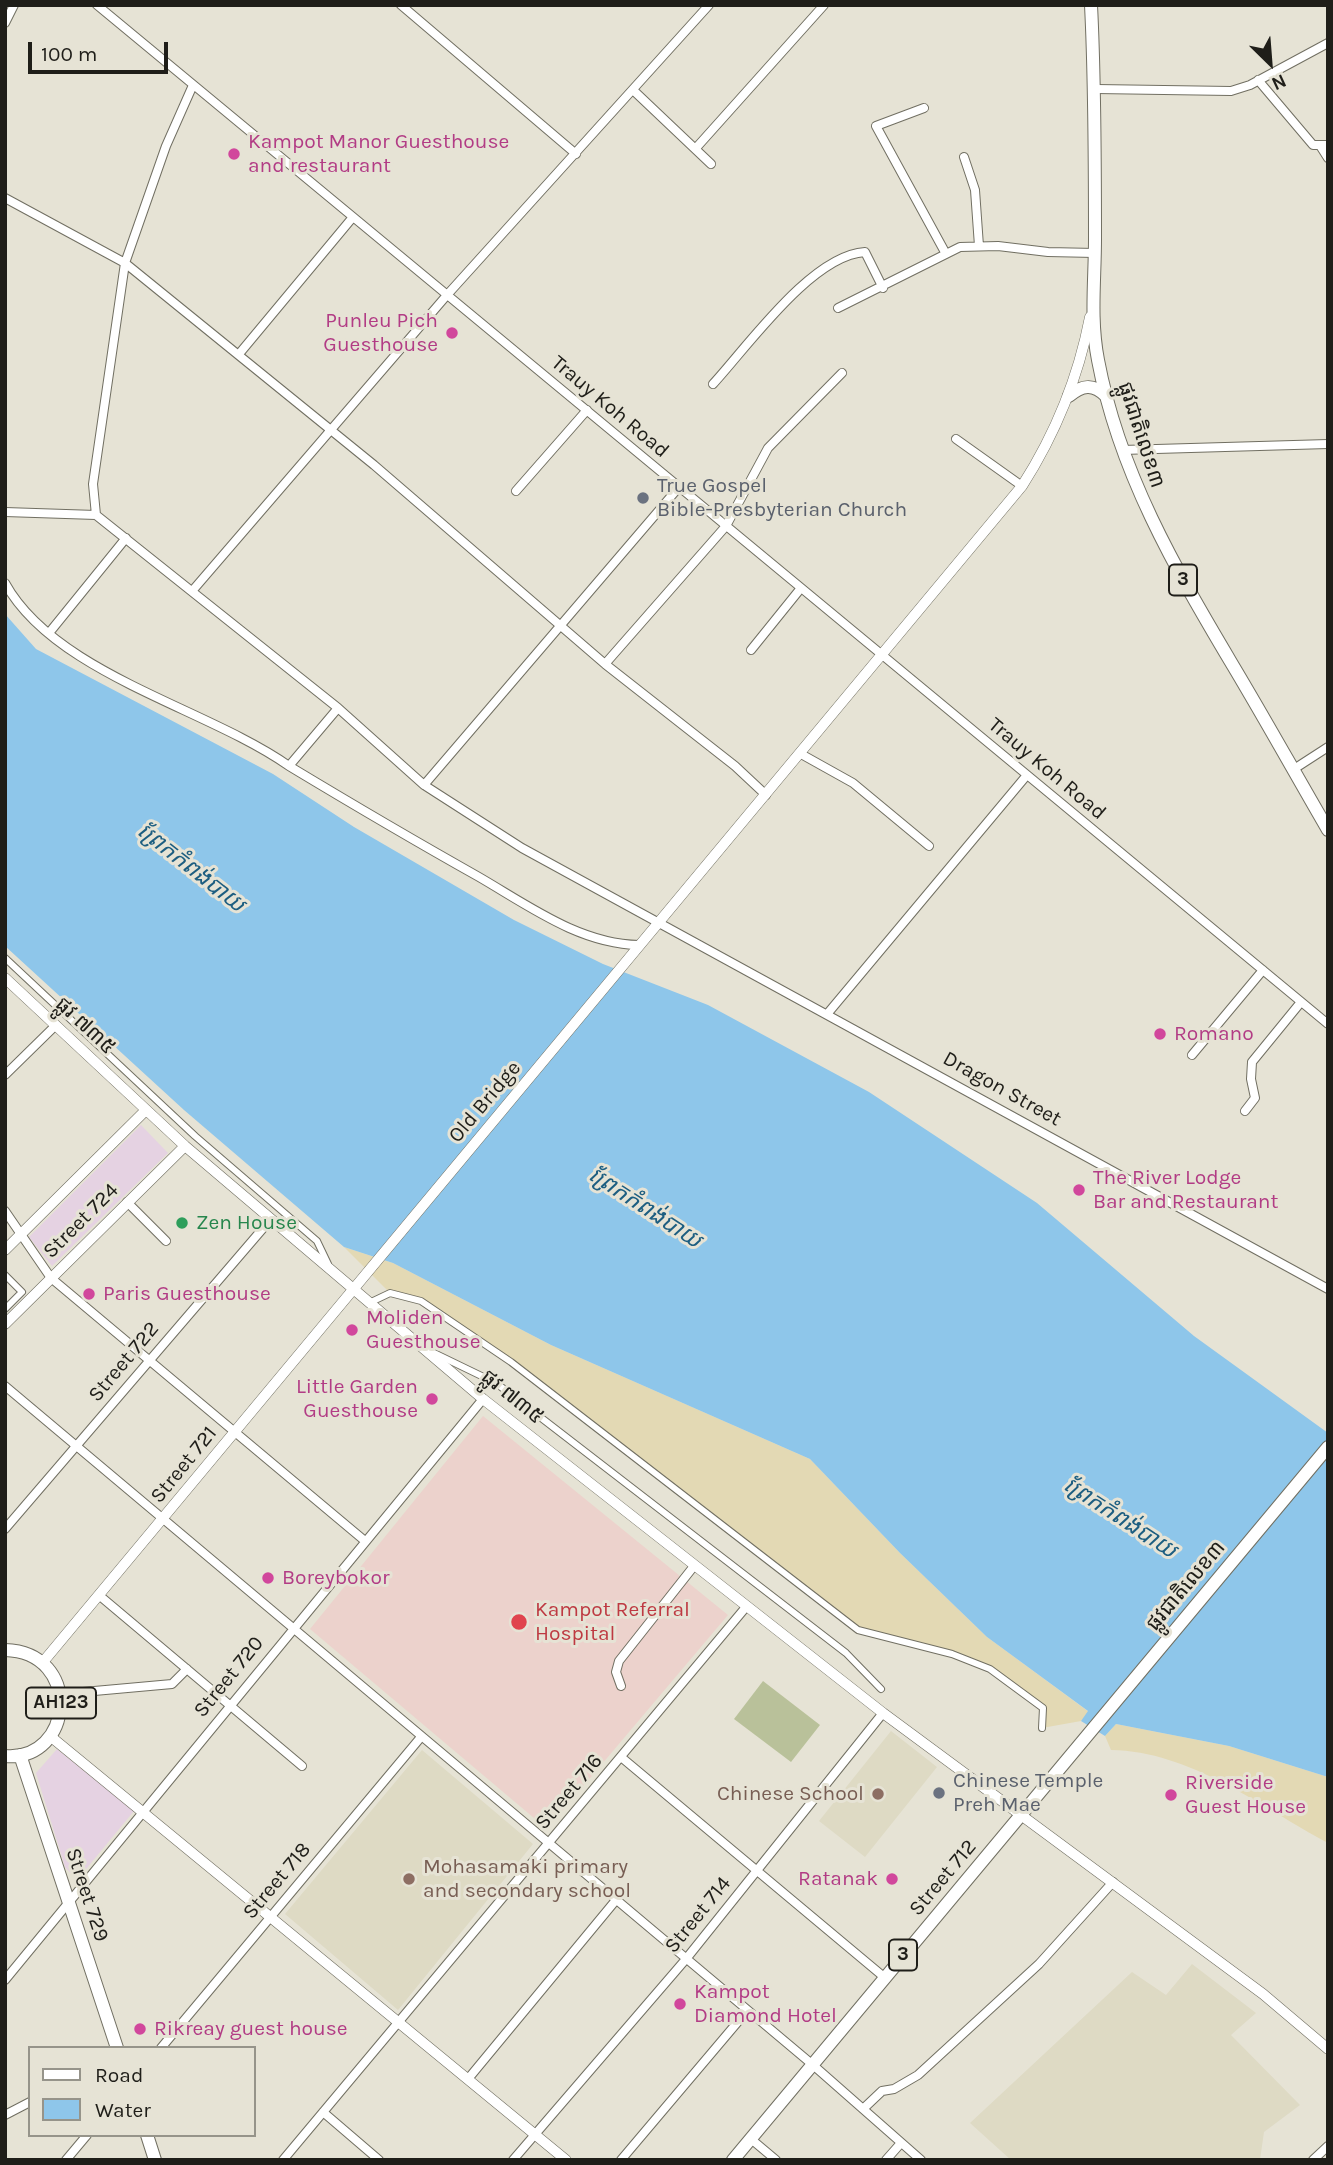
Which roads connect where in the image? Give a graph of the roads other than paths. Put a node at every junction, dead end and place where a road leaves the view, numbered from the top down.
1 (14, 5) edge
2 (97, 5) edge
3 (401, 5) edge
4 (709, 5) edge
5 (824, 5) edge
6 (1091, 5) edge
7 (5, 23) edge
8 (1328, 43) edge
9 (1258, 80) junction
10 (193, 85) junction
11 (1096, 89) junction
12 (634, 90) junction
13 (924, 108) dead end
14 (1324, 146) edge
15 (696, 148) junction
16 (576, 154) junction
17 (964, 157) dead end
18 (1328, 158) edge
19 (711, 164) dead end
20 (5, 198) edge
21 (352, 218) junction
22 (979, 246) junction
23 (1095, 253) junction
24 (946, 254) junction
25 (125, 263) junction
26 (883, 288) junction
27 (447, 295) junction
28 (838, 308) dead end
29 (1092, 308) junction
30 (239, 354) junction
31 (842, 373) dead end
32 (713, 384) dead end
33 (1069, 396) junction
34 (1106, 396) junction
35 (587, 410) junction
36 (331, 429) junction
37 (956, 439) dead end
38 (1328, 444) edge
39 (1122, 450) junction
40 (1023, 486) junction
41 (679, 487) junction
42 (516, 491) dead end
43 (5, 512) edge
44 (96, 515) junction
45 (726, 526) junction
46 (126, 538) junction
47 (5, 583) edge
48 (801, 588) junction
49 (192, 590) junction
50 (559, 625) junction
51 (49, 633) junction
52 (751, 650) dead end
53 (883, 656) junction
54 (606, 664) junction
55 (338, 708) junction
56 (1328, 747) edge
57 (800, 754) junction
58 (289, 766) junction
59 (1294, 769) junction
60 (1027, 775) junction
61 (425, 785) junction
62 (766, 795) junction
63 (1328, 830) edge
64 (929, 846) dead end
65 (659, 922) junction
66 (637, 948) junction
67 (5, 958) edge
68 (1263, 970) junction
69 (5, 978) edge
70 (1301, 1002) junction
71 (828, 1013) junction
72 (1328, 1024) edge
73 (56, 1025) junction
74 (1192, 1055) dead end
75 (5, 1075) edge
76 (146, 1110) junction
77 (1245, 1111) dead end
78 (185, 1146) junction
79 (127, 1202) junction
80 (5, 1211) edge
81 (271, 1219) junction
82 (21, 1235) junction
83 (166, 1241) dead end
84 (5, 1250) edge
85 (332, 1272) junction
86 (5, 1275) edge
87 (51, 1278) junction
88 (1328, 1289) edge
89 (354, 1291) junction
90 (369, 1303) junction
91 (5, 1309) edge
92 (5, 1324) edge
93 (421, 1348) junction
94 (146, 1361) junction
95 (5, 1386) edge
96 (483, 1399) junction
97 (235, 1434) junction
98 (75, 1446) junction
99 (1328, 1447) edge
100 (164, 1520) junction
101 (5, 1529) edge
102 (365, 1541) junction
103 (694, 1566) junction
104 (100, 1596) junction
105 (746, 1607) junction
106 (293, 1627) junction
107 (5, 1650) edge
108 (43, 1662) junction
109 (187, 1669) junction
110 (621, 1686) dead end
111 (881, 1689) dead end
112 (61, 1694) junction
113 (229, 1704) junction
114 (883, 1713) junction
115 (1042, 1728) dead end
116 (50, 1736) junction
117 (421, 1737) junction
118 (1073, 1750) joint
119 (20, 1755) junction
120 (5, 1756) edge
121 (621, 1757) junction
122 (302, 1766) dead end
123 (144, 1810) junction
124 (1022, 1815) junction
125 (548, 1844) junction
126 (756, 1871) junction
127 (1113, 1882) junction
128 (616, 1900) junction
129 (69, 1902) junction
130 (272, 1915) junction
131 (686, 1959) junction
132 (884, 1977) junction
133 (5, 1980) edge
134 (747, 2011) junction
135 (398, 2022) junction
136 (116, 2046) edge
137 (163, 2046) edge
138 (1328, 2049) edge
139 (813, 2065) junction
140 (468, 2079) junction
141 (28, 2103) edge
142 (863, 2109) junction
143 (323, 2112) junction
144 (5, 2115) edge
145 (535, 2134) junction
146 (85, 2137) edge
147 (148, 2137) edge
148 (751, 2139) junction
149 (901, 2143) junction
150 (1328, 2146) edge
151 (66, 2160) edge
152 (155, 2160) edge
153 (283, 2160) edge
154 (379, 2160) edge
155 (513, 2160) edge
156 (566, 2160) edge
157 (621, 2160) edge
158 (733, 2160) edge
159 (776, 2160) edge
160 (886, 2160) edge
161 (921, 2160) edge
162 (1312, 2160) edge

1 - 7 street
2 - 10 street, Trauy Koh Road
3 - 16 street
4 - 12 street
5 - 15 street
6 - 11 main road, ផ្លូវជាតិលេខ៣ / 3
8 - 9 street
9 - 11 street
9 - 14 street
10 - 21 street, Trauy Koh Road
10 - 25 street
11 - 23 main road, ផ្លូវជាតិលេខ៣ / 3
12 - 15 street
12 - 16 street
13 - 24 street
14 - 18 street
15 - 19 street
16 - 27 street
17 - 22 street
20 - 25 street
21 - 27 street, Trauy Koh Road
21 - 30 street
22 - 23 street
22 - 24 street
23 - 29 main road, ផ្លូវជាតិលេខ៣ / 3
24 - 26 street
25 - 30 street
25 - 44 street
26 - 28 street
26 - 32 street
27 - 35 street, Trauy Koh Road
27 - 36 street
29 - 33 street, Old Bridge
29 - 34 main road, ផ្លូវជាតិលេខ៣ / 3
30 - 36 street
31 - 45 street
33 - 34 main road
33 - 40 street, Old Bridge
34 - 39 main road, ផ្លូវជាតិលេខ៣ / 3
35 - 41 street, Trauy Koh Road
35 - 42 street
36 - 49 street
36 - 50 street
37 - 40 street
38 - 39 street
39 - 59 main road, ផ្លូវជាតិលេខ៣ / 3
40 - 53 street, Old Bridge
41 - 45 street, Trauy Koh Road
41 - 50 street
43 - 44 street
44 - 46 street, Dragon Street
45 - 48 street, Trauy Koh Road
45 - 54 street
46 - 49 street, Dragon Street
46 - 51 street
47 - 51 street
48 - 52 street
48 - 53 street, Trauy Koh Road
49 - 55 street, Dragon Street
50 - 54 street
50 - 61 street
51 - 58 street
53 - 57 street, Old Bridge
53 - 60 street, Trauy Koh Road
54 - 62 street
55 - 58 street
55 - 61 street, Dragon Street
56 - 59 street
57 - 62 street, Old Bridge
57 - 64 street
58 - 66 street
59 - 63 main road, ផ្លូវជាតិលេខ៣ / 3
60 - 68 street, Trauy Koh Road
60 - 71 street
61 - 65 street, Dragon Street
62 - 65 street, Old Bridge
65 - 66 street, Old Bridge
65 - 71 street, Dragon Street
66 - 89 street, Old Bridge
67 - 85 street
68 - 70 street, Trauy Koh Road
68 - 74 street
69 - 73 street, ផ្លូវ ៧៣៥
70 - 72 street, Trauy Koh Road
70 - 77 street
71 - 88 street, Dragon Street
73 - 75 street
73 - 76 street, ផ្លូវ ៧៣៥
76 - 78 street, ផ្លូវ ៧៣៥
76 - 82 street
78 - 79 street, Street 724
78 - 81 street, ផ្លូវ ៧៣៥
79 - 83 street
79 - 87 street, Street 724
80 - 82 street
81 - 85 street, ផ្លូវ ៧៣៥
81 - 94 street, Street 722
82 - 84 street
82 - 87 street
85 - 89 street, ផ្លូវ ៧៣៥
86 - 91 street
87 - 92 street, Street 724
87 - 94 street
89 - 90 street, ផ្លូវ ៧៣៥
89 - 97 street, Street 721
90 - 93 street, ផ្លូវ ៧៣៥
90 - 115 street
93 - 96 street, ផ្លូវ ៧៣៥
93 - 111 street
94 - 97 street
94 - 98 street, Street 722
95 - 98 street
96 - 102 street, Street 720
96 - 103 street, ផ្លូវ ៧៣៥
97 - 100 street, Street 721
97 - 102 street
98 - 100 street
98 - 101 street, Street 722
99 - 118 main road, ផ្លូវជាតិលេខ៣ / 3
100 - 104 street, Street 721
100 - 106 street
102 - 106 street, Street 720
103 - 105 street, ផ្លូវ ៧៣៥
103 - 110 street
104 - 108 street, Street 721
104 - 109 street
105 - 114 street, ផ្លូវ ៧៣៥
105 - 121 street, Street 716
106 - 113 street, Street 720
106 - 117 street
107 - 108 main road, AH123
108 - 112 main road, AH123
109 - 112 street
109 - 113 street
112 - 116 main road, AH123
113 - 122 street
113 - 123 street, Street 720
114 - 124 street, ផ្លូវ ៧៣៥
114 - 126 street, Street 714
116 - 119 main road, AH123
116 - 123 street
117 - 125 street
117 - 130 street, Street 718
118 - 124 main road, Street 712 / 3
119 - 120 main road, AH123
119 - 129 main road, Street 729
121 - 125 street, Street 716
121 - 126 street
123 - 129 street, Street 720
123 - 130 street
124 - 127 street, ផ្លូវ ៧៣៥
124 - 132 main road, Street 712 / 3
125 - 128 street
125 - 135 street, Street 716
126 - 131 street, Street 714
126 - 132 street
127 - 138 street, ផ្លូវ ៧៣៥
127 - 142 street
128 - 131 street
128 - 140 street
129 - 133 street, Street 720
129 - 136 main road, Street 729
130 - 135 street
130 - 137 street, Street 718
131 - 134 street
131 - 145 street, Street 714
132 - 139 main road, Street 712 / 3
134 - 139 street
134 - 157 street
135 - 140 street
135 - 143 street, Street 716
139 - 142 street
139 - 148 main road, Street 712 / 3
140 - 145 street
141 - 144 street
142 - 149 street
143 - 153 street, Street 716
143 - 154 street
145 - 155 street, Street 714
145 - 156 street
146 - 151 street
147 - 152 main road
148 - 158 main road, Street 712 / 3
148 - 159 street
149 - 160 street
149 - 161 street
150 - 162 street

